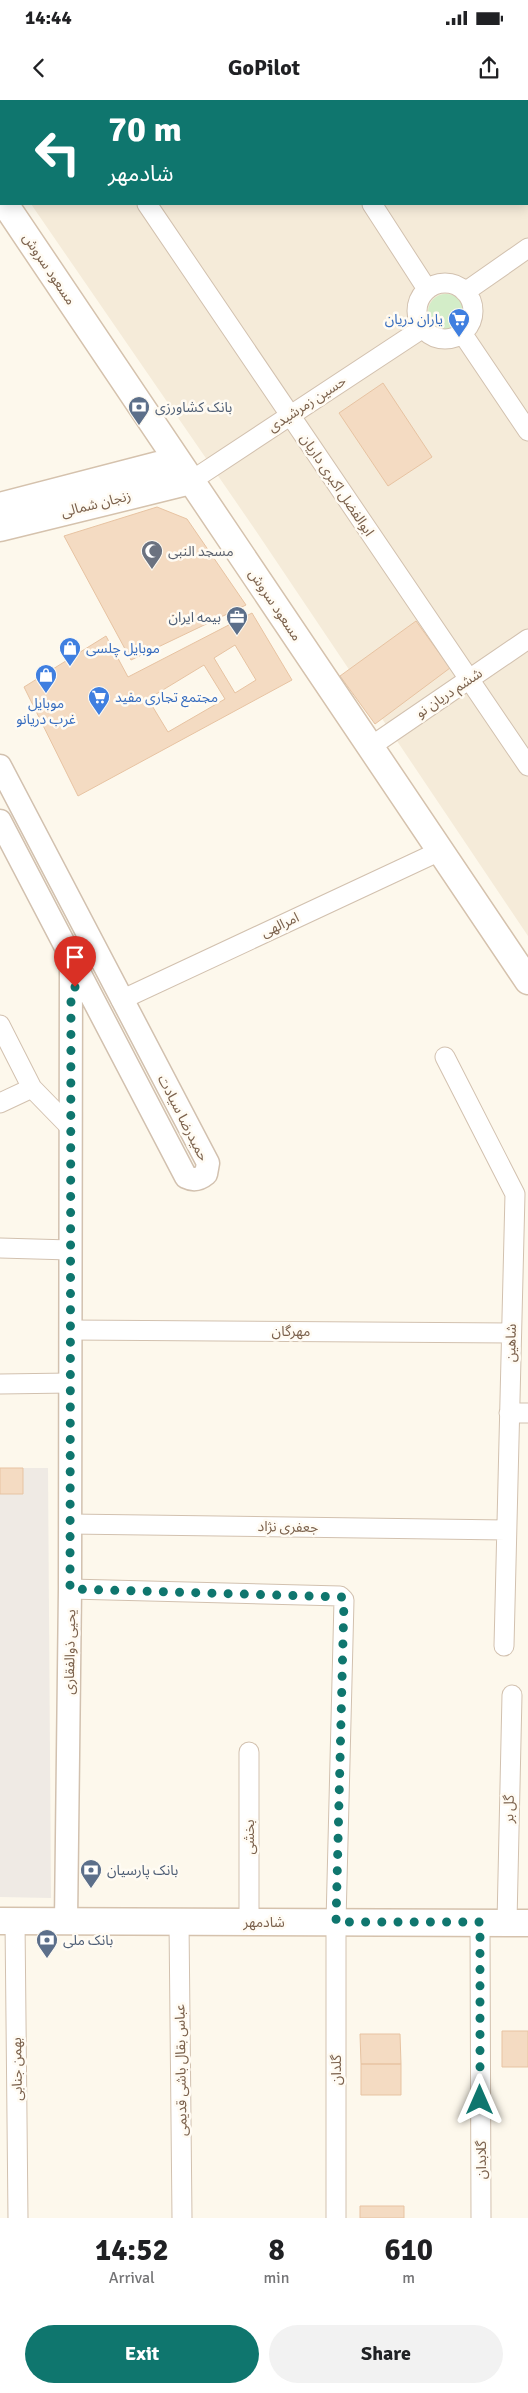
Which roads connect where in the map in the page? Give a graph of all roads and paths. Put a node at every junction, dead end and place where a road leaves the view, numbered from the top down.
1 (6, 205) edge
2 (148, 205) edge
3 (373, 205) edge
4 (528, 248) edge
5 (427, 289) junction
6 (465, 292) junction
7 (422, 328) junction
8 (462, 333) junction
9 (290, 415) junction
10 (528, 431) edge
11 (184, 470) junction
12 (0, 506) edge
13 (0, 528) edge
14 (528, 639) edge
15 (469, 680) junction
16 (370, 747) junction
17 (0, 766) edge
18 (528, 766) edge
19 (0, 821) edge
20 (440, 851) junction
21 (528, 981) edge
22 (79, 990) junction
23 (121, 1000) junction
24 (0, 1025) edge
25 (445, 1057) dead end
26 (32, 1088) junction
27 (0, 1103) edge
28 (70, 1127) junction
29 (0, 1248) edge
30 (70, 1250) junction
31 (70, 1330) junction
32 (511, 1333) junction
33 (70, 1383) junction
34 (0, 1384) edge
35 (519, 1413) edge
36 (70, 1524) junction
37 (506, 1530) junction
38 (70, 1589) junction
39 (504, 1646) dead end
40 (512, 1695) dead end
41 (250, 1752) dead end
42 (8, 1921) edge
43 (66, 1921) junction
44 (179, 1921) junction
45 (249, 1922) junction
46 (336, 1922) junction
47 (480, 1922) junction
48 (517, 1922) edge
49 (18, 2218) edge
50 (182, 2218) edge
51 (336, 2218) edge
52 (480, 2218) edge

1 - 11 main road, مسعود سروش
2 - 9 street, ابوالفضل اکبری داریان
3 - 5 street
4 - 6 street
5 - 6 street
5 - 7 street
6 - 8 street
7 - 8 street
7 - 9 street, حسین زمرشيدی
8 - 10 street
9 - 11 street, حسین زمرشيدی
9 - 15 street, ابوالفضل اکبری داریان
11 - 12 main road, زنجان شمالی
11 - 13 main road, زنجان شمالی
11 - 16 main road, مسعود سروش
14 - 15 street, ششم دریان‌ نو
15 - 16 street, ششم دریان‌ نو
15 - 18 street, ابوالفضل اکبری داریان
16 - 20 main road, مسعود سروش
17 - 23 street, حمیدرضا سیادت
19 - 22 street, یحیی ذوالفقاری
20 - 21 main road, مسعود سروش
20 - 23 street, امرالهی
22 - 23 street, حمیدرضا سیادت
22 - 28 street, یحیی ذوالفقاری
24 - 26 street
25 - 32 street, شاهین
26 - 27 street
26 - 28 street
28 - 30 street, یحیی ذوالفقاری
29 - 30 street
30 - 31 street, یحیی ذوالفقاری
31 - 32 street, مهرگان
31 - 33 street, یحیی ذوالفقاری
32 - 35 street, شاهین
33 - 34 street
33 - 36 street, یحیی ذوالفقاری
35 - 37 street, شاهین
36 - 37 street, جعفری نژاد
36 - 38 street, یحیی ذوالفقاری
37 - 39 street, شاهین
38 - 43 street, یحیی ذوالفقاری
38 - 46 street, گلدان
40 - 48 street, گل بر
41 - 45 street, بخشی
42 - 43 main road, شادمهر
42 - 49 street, بهمن جنابی
43 - 44 main road, شادمهر
44 - 45 main road, شادمهر
44 - 50 street, عباس بقال باشی قدیمی
45 - 46 main road, شادمهر
46 - 47 main road, شادمهر
46 - 51 street, گلدان
47 - 48 main road, شادمهر
47 - 52 street, گلابدان

